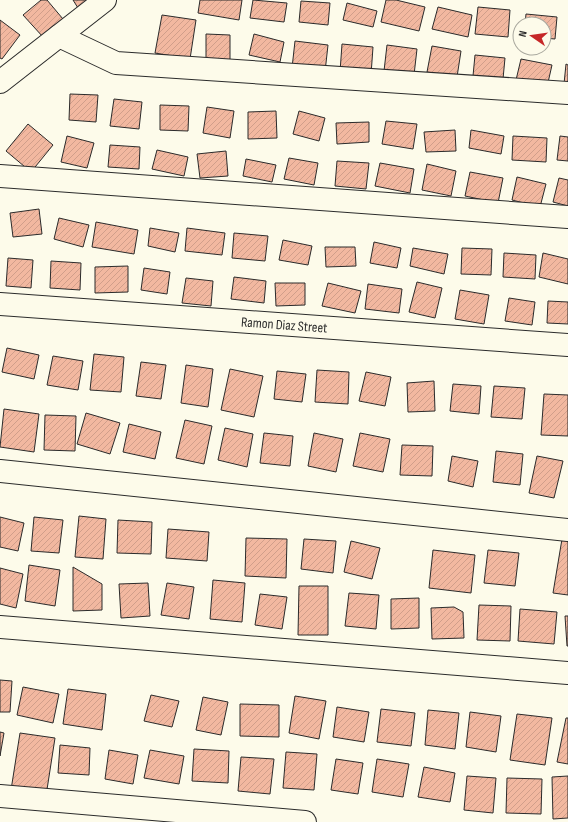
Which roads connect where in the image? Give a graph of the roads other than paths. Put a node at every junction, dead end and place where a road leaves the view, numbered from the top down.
1 (105, 0) edge
2 (59, 36) junction
3 (0, 82) edge
4 (568, 93) edge
5 (0, 176) edge
6 (568, 217) edge
7 (0, 304) edge
8 (568, 346) edge
9 (0, 471) edge
10 (568, 530) edge
11 (0, 627) edge
12 (568, 673) edge
13 (0, 796) edge
14 (305, 822) edge

1 - 2 street
2 - 3 street
2 - 4 street
5 - 6 street
7 - 8 street, Ramon Diaz Street
9 - 10 street
11 - 12 street
13 - 14 street

